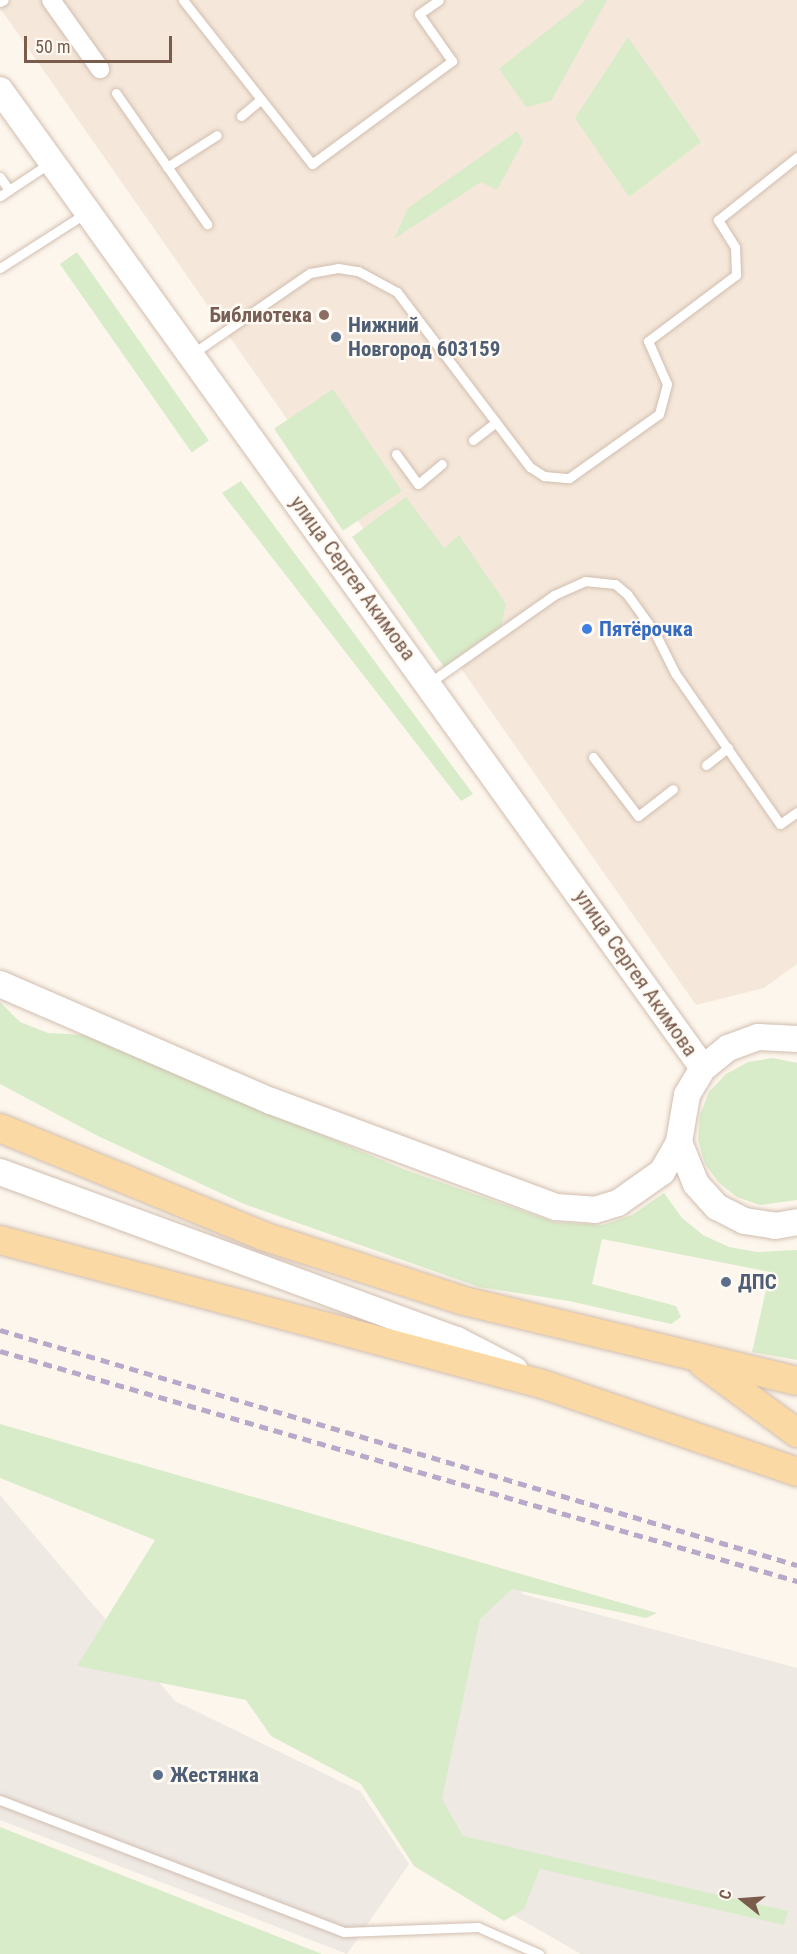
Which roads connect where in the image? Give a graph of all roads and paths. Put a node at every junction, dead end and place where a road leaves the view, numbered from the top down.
1 (4, 0) edge
2 (51, 0) edge
3 (183, 0) edge
4 (439, 0) edge
5 (0, 2) edge
6 (100, 69) dead end
7 (0, 90) edge
8 (116, 93) dead end
9 (261, 99) junction
10 (241, 116) dead end
11 (217, 135) dead end
12 (797, 157) edge
13 (52, 160) junction
14 (167, 167) junction
15 (0, 177) edge
16 (9, 190) junction
17 (0, 196) edge
18 (88, 212) junction
19 (207, 224) dead end
20 (0, 268) edge
21 (192, 354) junction
22 (496, 422) junction
23 (473, 440) dead end
24 (396, 454) dead end
25 (442, 464) dead end
26 (429, 683) junction
27 (728, 748) junction
28 (594, 757) dead end
29 (706, 765) dead end
30 (674, 789) dead end
31 (797, 812) edge
32 (0, 984) edge
33 (797, 1039) edge
34 (703, 1068) junction
35 (0, 1128) edge
36 (679, 1142) junction
37 (0, 1172) edge
38 (797, 1222) edge
39 (0, 1240) edge
40 (694, 1358) junction
41 (797, 1381) edge
42 (542, 1384) junction
43 (797, 1433) edge
44 (797, 1472) edge
45 (0, 1800) edge
46 (539, 1954) edge

1 - 5 lane
2 - 6 street
3 - 9 lane
4 - 9 lane
7 - 13 street, улица Сергея Акимова
8 - 14 lane
9 - 10 lane
11 - 14 lane
12 - 22 lane
13 - 16 lane
13 - 18 street, улица Сергея Акимова
14 - 19 lane
15 - 16 lane
16 - 17 lane
18 - 20 lane
18 - 21 street, улица Сергея Акимова
21 - 22 lane
21 - 26 street, улица Сергея Акимова
22 - 23 lane
24 - 25 lane
26 - 27 lane
26 - 34 street, улица Сергея Акимова
27 - 29 lane
27 - 31 lane
28 - 30 lane
32 - 36 street
33 - 34 street
34 - 36 street
35 - 40 main road
36 - 38 street
37 - 42 street
39 - 42 main road
40 - 41 main road
40 - 43 main road
42 - 44 main road
45 - 46 lane

